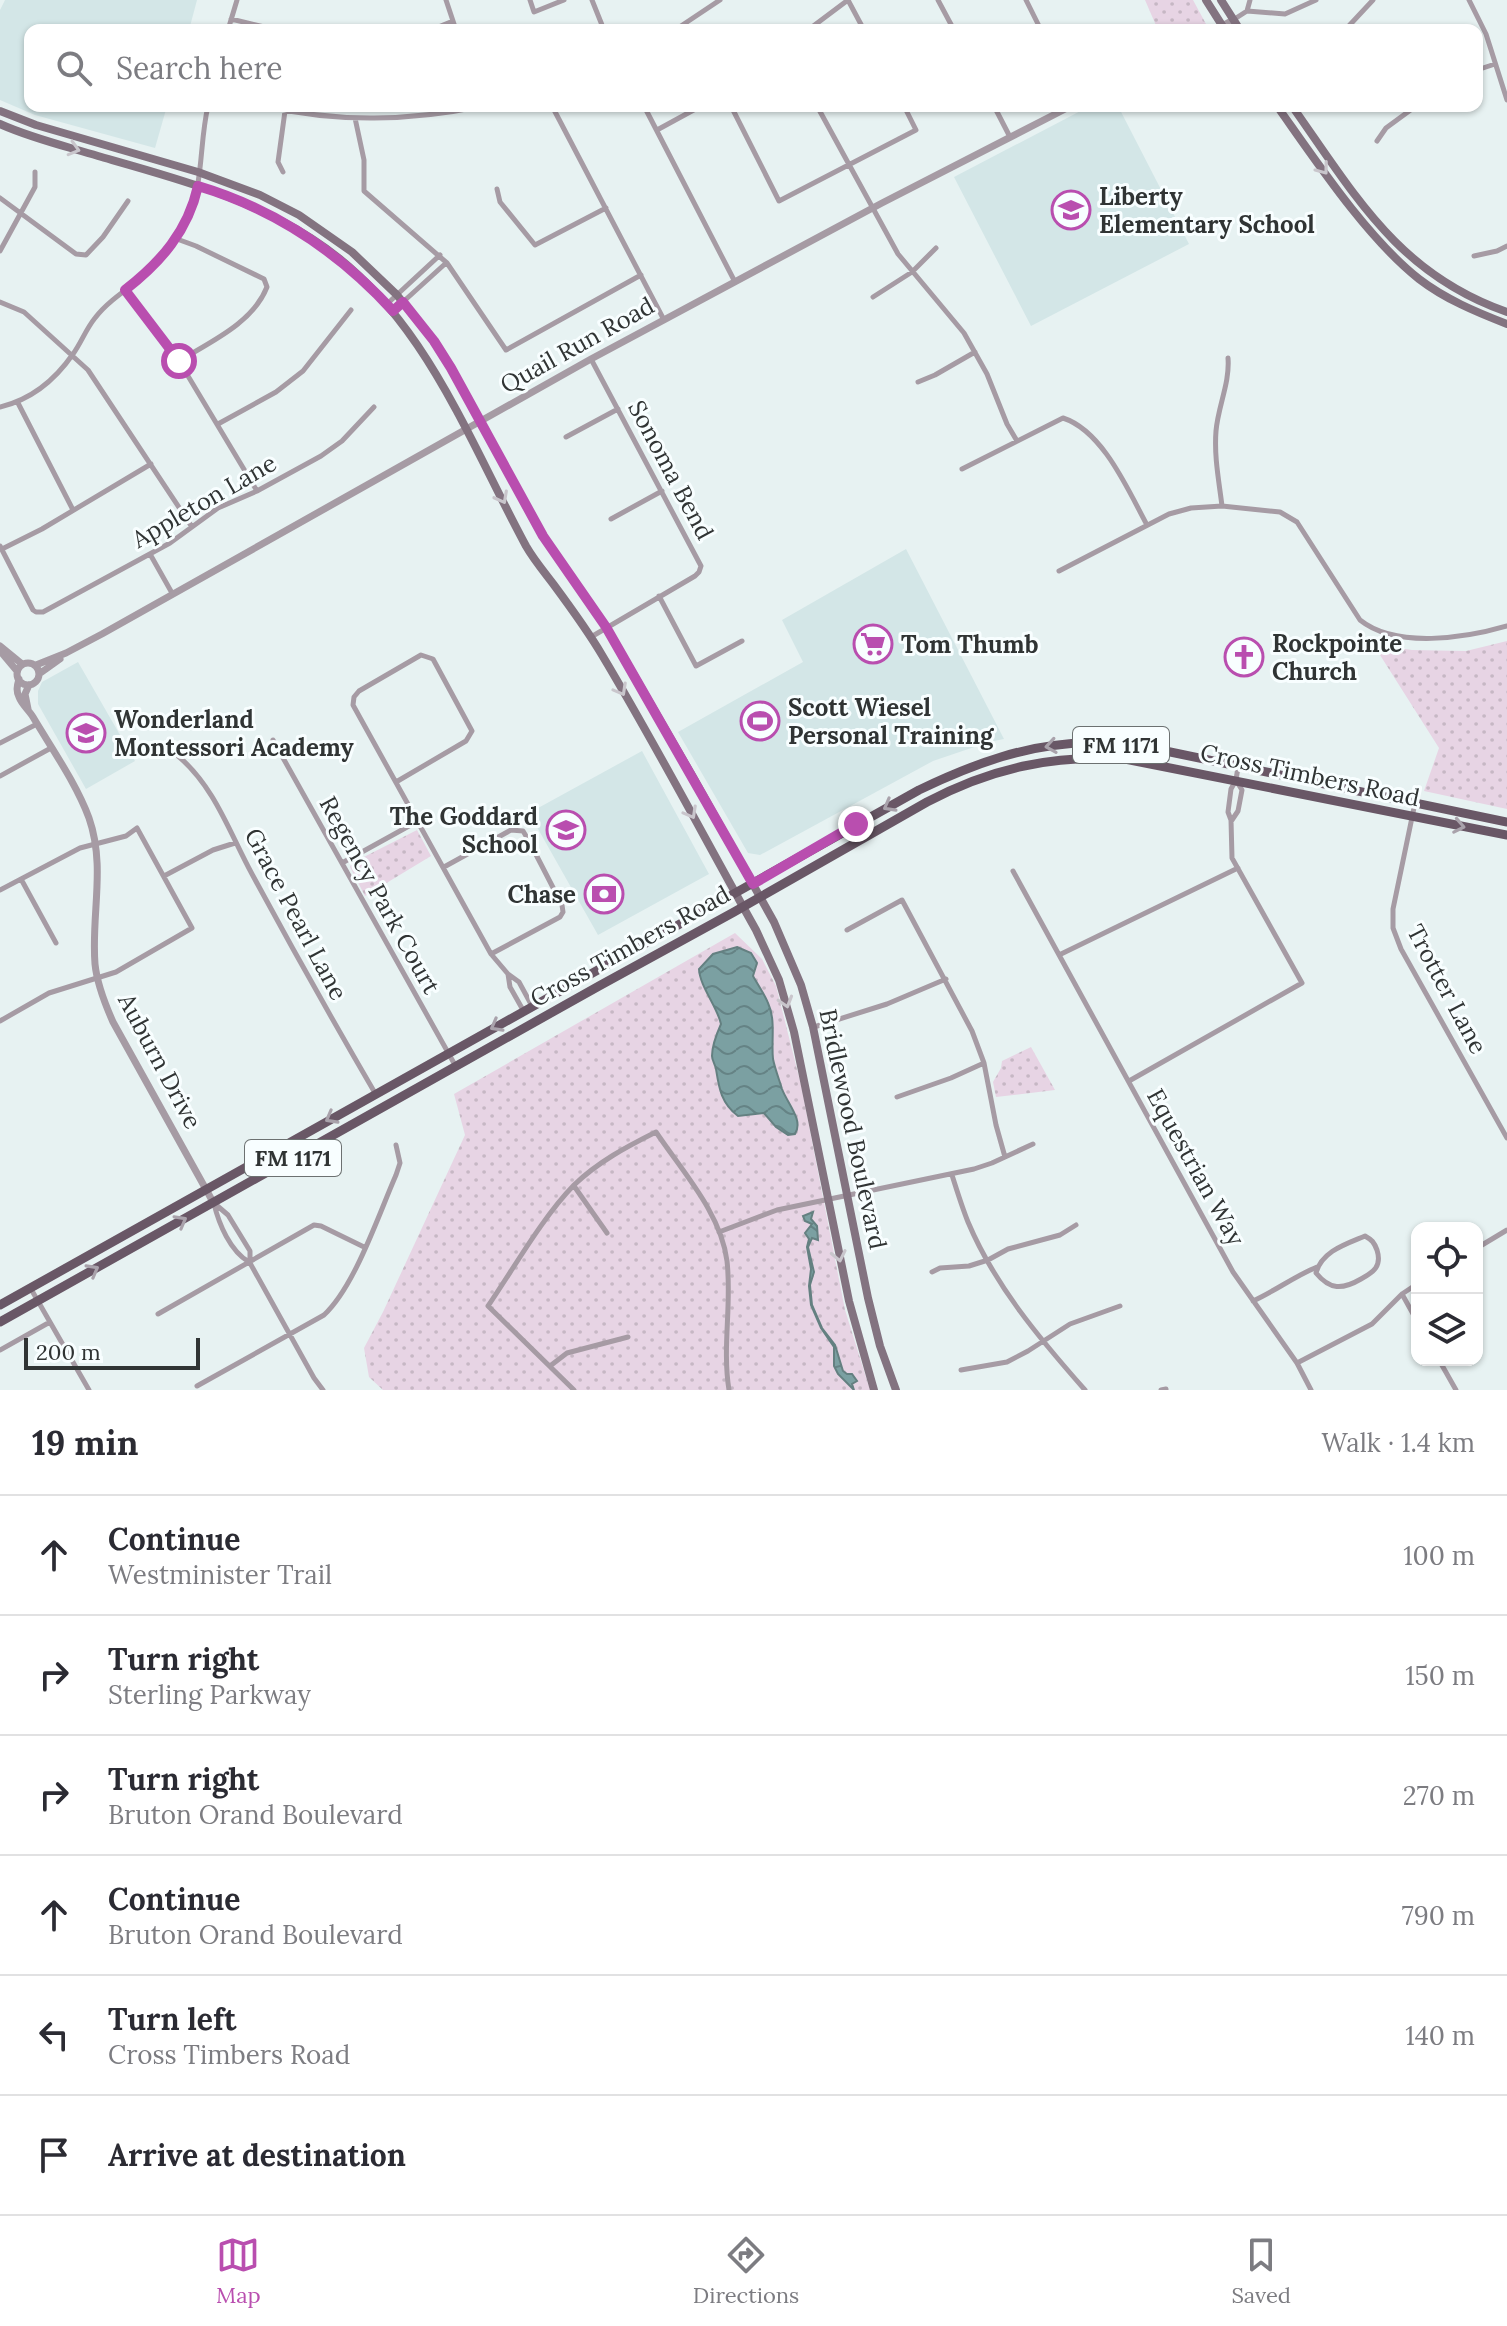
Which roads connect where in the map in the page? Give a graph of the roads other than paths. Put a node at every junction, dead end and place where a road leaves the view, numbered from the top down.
1 (237, 0) edge
2 (446, 0) edge
3 (530, 0) edge
4 (564, 0) edge
5 (592, 0) edge
6 (720, 0) edge
7 (848, 0) edge
8 (938, 0) edge
9 (1026, 0) edge
10 (1206, 0) edge
11 (1221, 0) edge
12 (1250, 0) edge
13 (1316, 0) edge
14 (1373, 0) edge
15 (1469, 0) edge
16 (1247, 11) junction
17 (231, 19) junction
18 (1233, 20) junction
19 (453, 21) junction
20 (230, 24) edge
21 (252, 24) edge
22 (446, 24) edge
23 (454, 24) edge
24 (602, 24) edge
25 (684, 24) edge
26 (816, 24) edge
27 (861, 24) edge
28 (951, 24) edge
29 (1038, 24) edge
30 (1218, 24) edge
31 (1228, 24) edge
32 (1236, 24) edge
33 (1351, 24) edge
34 (1481, 24) edge
35 (1483, 28) edge
36 (1495, 64) junction
37 (1483, 68) edge
38 (1507, 100) edge
39 (0, 111) edge
40 (207, 112) edge
41 (285, 112) edge
42 (295, 112) edge
43 (444, 112) edge
44 (555, 112) edge
45 (647, 112) edge
46 (690, 112) edge
47 (734, 112) edge
48 (820, 112) edge
49 (907, 112) edge
50 (997, 112) edge
51 (1060, 112) edge
52 (1282, 112) edge
53 (1296, 112) edge
54 (1408, 112) edge
55 (355, 118) junction
56 (0, 124) edge
57 (657, 130) junction
58 (1011, 138) junction
59 (1377, 141) dead end
60 (848, 165) junction
61 (35, 172) dead end
62 (198, 172) junction
63 (283, 172) dead end
64 (198, 186) junction
65 (497, 189) dead end
66 (0, 198) edge
67 (128, 201) dead end
68 (606, 208) junction
69 (872, 209) junction
70 (19, 212) junction
71 (177, 239) junction
72 (1507, 246) edge
73 (936, 248) dead end
74 (0, 251) edge
75 (440, 255) junction
76 (1474, 256) dead end
77 (447, 263) junction
78 (912, 272) junction
79 (1428, 272) junction
80 (641, 275) junction
81 (1420, 280) junction
82 (735, 282) junction
83 (125, 290) junction
84 (873, 297) dead end
85 (400, 299) junction
86 (0, 302) edge
87 (390, 307) junction
88 (351, 310) dead end
89 (1507, 312) edge
90 (664, 320) junction
91 (1507, 324) edge
92 (975, 352) junction
93 (72, 355) junction
94 (1228, 358) dead end
95 (591, 359) junction
96 (179, 361) junction
97 (918, 382) dead end
98 (18, 403) junction
99 (0, 407) edge
100 (374, 407) dead end
101 (618, 409) junction
102 (479, 421) junction
103 (218, 424) junction
104 (465, 429) junction
105 (566, 437) dead end
106 (1017, 441) junction
107 (151, 464) junction
108 (962, 469) dead end
109 (257, 491) junction
110 (662, 491) junction
111 (1222, 506) junction
112 (73, 510) junction
113 (611, 519) dead end
114 (1147, 525) junction
115 (192, 527) junction
116 (1, 548) edge
117 (150, 554) junction
118 (1059, 571) dead end
119 (172, 593) junction
120 (659, 596) junction
121 (1507, 626) edge
122 (606, 627) junction
123 (591, 637) junction
124 (742, 641) dead end
125 (0, 648) edge
126 (66, 653) junction
127 (36, 665) junction
128 (19, 672) junction
129 (39, 674) junction
130 (29, 685) junction
131 (28, 709) junction
132 (37, 724) junction
133 (273, 740) dead end
134 (0, 743) edge
135 (51, 748) junction
136 (178, 756) dead end
137 (1239, 767) junction
138 (949, 775) junction
139 (0, 776) edge
140 (693, 777) junction
141 (1236, 780) junction
142 (396, 782) junction
143 (956, 786) junction
144 (676, 787) junction
145 (1415, 802) junction
146 (1412, 816) junction
147 (1231, 820) junction
148 (418, 821) junction
149 (1507, 822) edge
150 (1507, 835) edge
151 (235, 843) junction
152 (96, 844) junction
153 (342, 863) junction
154 (444, 867) junction
155 (1238, 868) junction
156 (1013, 871) dead end
157 (163, 876) junction
158 (21, 879) junction
159 (753, 884) junction
160 (0, 890) edge
161 (736, 894) junction
162 (760, 897) junction
163 (743, 907) junction
164 (847, 930) dead end
165 (56, 943) dead end
166 (491, 954) junction
167 (1059, 955) junction
168 (98, 978) junction
169 (946, 979) junction
170 (528, 1008) junction
171 (0, 1021) edge
172 (813, 1027) junction
173 (448, 1052) junction
174 (984, 1063) junction
175 (455, 1066) junction
176 (1129, 1081) junction
177 (375, 1093) junction
178 (897, 1097) dead end
179 (1507, 1138) edge
180 (1033, 1144) dead end
181 (396, 1145) dead end
182 (1005, 1157) junction
183 (952, 1175) junction
184 (574, 1186) junction
185 (206, 1189) junction
186 (847, 1196) junction
187 (828, 1200) junction
188 (213, 1202) junction
189 (1076, 1225) dead end
190 (1507, 1230) edge
191 (719, 1232) junction
192 (607, 1233) dead end
193 (1483, 1244) edge
194 (364, 1247) junction
195 (988, 1260) junction
196 (250, 1263) junction
197 (1317, 1267) junction
198 (932, 1272) dead end
199 (31, 1288) junction
200 (1411, 1288) edge
201 (1402, 1294) junction
202 (38, 1301) junction
203 (1253, 1301) junction
204 (0, 1305) edge
205 (1120, 1306) dead end
206 (1411, 1310) edge
207 (158, 1314) dead end
208 (0, 1322) edge
209 (50, 1322) junction
210 (289, 1335) junction
211 (628, 1337) dead end
212 (1043, 1342) junction
213 (0, 1350) edge
214 (1297, 1363) junction
215 (550, 1366) junction
216 (1442, 1366) edge
217 (961, 1370) dead end
218 (197, 1386) dead end
219 (87, 1389) edge
220 (323, 1390) edge
221 (574, 1390) edge
222 (729, 1390) edge
223 (874, 1390) edge
224 (896, 1390) edge
225 (1085, 1390) edge
226 (1311, 1390) edge
227 (1456, 1390) edge

1 - 17 street
2 - 19 street
3 - 4 street
5 - 24 street
6 - 25 street
7 - 26 street
7 - 27 street
8 - 28 street
9 - 29 street
10 - 30 main road
11 - 18 main road
12 - 16 street
13 - 16 street
14 - 33 street
15 - 34 street
16 - 18 street
17 - 20 street
17 - 21 street
18 - 31 street
18 - 32 main road
19 - 22 street
19 - 23 street
35 - 36 street
36 - 37 street
36 - 38 street
39 - 62 main road, Bridlewood Boulevard
40 - 62 street
41 - 63 street
42 - 55 street
43 - 55 street
44 - 68 street
45 - 57 street
46 - 57 street
47 - 60 street
48 - 60 street
49 - 60 street
50 - 58 street
51 - 58 street, Quail Run Road
52 -> 81 main road
53 - 79 main road
54 - 59 street
55 - 75 street
56 -> 64 main road, Bridlewood Boulevard
57 - 82 street
58 - 69 street, Quail Run Road
60 - 69 street
61 - 70 street
62 - 64 street
62 - 85 main road, Bridlewood Boulevard
64 - 71 street
64 - 87 main road, Bridlewood Boulevard
65 - 68 street
66 - 70 street
67 - 70 street
68 - 80 street
69 - 78 street
69 - 82 street, Quail Run Road
70 - 74 street
71 - 83 street
71 - 96 street
72 - 76 street
73 - 78 street
75 - 77 street
75 - 85 street
77 - 80 street
77 - 85 street
78 - 84 street
78 - 92 street
79 - 81 main road
79 - 89 main road
80 - 90 street
81 - 91 main road
82 - 90 street, Quail Run Road
83 - 93 street
83 - 96 street
85 - 87 street
85 - 102 main road, Bridlewood Boulevard
86 - 93 street
87 - 104 main road, Bridlewood Boulevard
88 - 103 street
90 - 95 street, Quail Run Road
92 - 97 street
92 - 106 street
93 - 98 street
93 - 107 street
94 - 111 street
95 - 101 street, Sonoma Bend
95 - 102 street, Quail Run Road
96 - 103 street
98 - 99 street
98 - 112 street
100 - 109 street, Appleton Lane
101 - 105 street
101 - 110 street, Sonoma Bend
102 - 104 street, Quail Run Road
102 - 122 main road, Bridlewood Boulevard
103 - 109 street
104 - 119 street, Quail Run Road
104 -> 123 main road, Bridlewood Boulevard
106 - 108 street
106 - 114 street
107 - 112 street
107 - 115 street
109 - 115 street, Appleton Lane
110 - 113 street
110 - 120 street, Sonoma Bend
111 - 114 street
111 - 121 street
112 - 116 street
114 - 118 street
115 - 117 street, Appleton Lane
116 - 117 street, Appleton Lane
117 - 119 street
119 - 126 street, Quail Run Road
120 - 122 street, Sonoma Bend
120 - 124 street
122 - 123 street, Sonoma Bend
122 - 140 main road, Bridlewood Boulevard
123 -> 144 main road, Bridlewood Boulevard
125 - 128 street
126 - 127 street, Quail Run Road
126 - 129 street, Quail Run Road
127 - 128 street
127 - 129 street
128 - 130 street
128 - 131 street, Auburn Drive
129 - 130 street
130 - 131 street
131 - 132 street, Auburn Drive
132 - 134 street
132 - 135 street, Auburn Drive
133 - 153 street, Regency Park Court
135 - 139 street
135 - 152 street, Auburn Drive
136 - 151 street, Grace Pearl Lane
137 -> 138 main road, Cross Timbers Road / FM 1171
137 - 141 street
137 - 145 main road, Cross Timbers Road / FM 1171
138 - 143 main road
138 -> 159 main road, Cross Timbers Road / FM 1171
140 - 144 main road
140 - 159 main road, Bridlewood Boulevard
141 - 143 main road, Cross Timbers Road / FM 1171
141 - 146 main road, Cross Timbers Road / FM 1171
141 - 147 street
141 - 147 street
142 - 142 street
142 - 148 street
143 - 162 main road, Cross Timbers Road / FM 1171
144 -> 161 main road, Bridlewood Boulevard
145 - 146 street, Trotter Lane
145 - 149 main road, Cross Timbers Road / FM 1171
146 -> 150 main road, Cross Timbers Road / FM 1171
146 - 179 street, Trotter Lane
147 - 155 street
148 - 153 street
148 - 154 street
151 - 157 street
151 - 177 street, Grace Pearl Lane
152 - 157 street
152 - 158 street
152 - 168 street, Auburn Drive
153 - 173 street, Regency Park Court
154 - 166 street
154 - 166 street
155 - 167 street
155 - 176 street
156 - 167 street, Equestrian Way
157 - 168 street
158 - 160 street
158 - 165 street
159 - 161 main road, Cross Timbers Road / FM 1171
159 - 162 main road, Bridlewood Boulevard
161 - 163 main road, Bridlewood Boulevard
161 - 170 main road, Cross Timbers Road / FM 1171
162 - 163 main road, Cross Timbers Road / FM 1171
162 - 172 main road, Bridlewood Boulevard
163 - 175 main road, Cross Timbers Road / FM 1171
163 -> 187 main road, Bridlewood Boulevard
164 - 169 street
166 - 170 street
167 - 176 street, Equestrian Way
168 - 171 street
168 - 185 street, Auburn Drive
169 - 172 street
169 - 174 street
170 -> 173 main road, Cross Timbers Road / FM 1171
172 - 186 main road, Bridlewood Boulevard
173 - 175 street, Regency Park Court
173 - 177 main road, Cross Timbers Road / FM 1171
174 - 178 street
174 - 182 street
175 - 188 main road, Cross Timbers Road / FM 1171
176 - 203 street, Equestrian Way
177 -> 185 main road, Cross Timbers Road / FM 1171
180 - 182 street
181 - 194 street
182 - 183 street
183 - 186 street
183 - 195 street
184 - 191 street
184 - 192 street
184 - 215 street
185 - 188 street, Auburn Drive
185 - 199 main road, Cross Timbers Road / FM 1171
186 - 187 street
186 - 224 main road, Bridlewood Boulevard
187 - 191 street
187 -> 223 main road, Bridlewood Boulevard
188 - 196 street, Auburn Drive
188 - 196 street, Auburn Drive
202 -> 188 main road, Cross Timbers Road / FM 1171
189 - 195 street
190 - 193 street
191 - 222 street
194 - 196 street
194 - 210 street
195 - 198 street
195 - 212 street
196 - 207 street
196 - 210 street, Auburn Drive
197 - 197 street
197 - 203 street
199 - 202 street
199 - 204 main road, Cross Timbers Road / FM 1171
200 - 201 street
201 - 206 street
201 - 214 street
202 - 208 main road, Cross Timbers Road / FM 1171
202 - 209 street
203 - 214 street, Equestrian Way
205 - 212 street
209 - 213 street
209 - 219 street
210 - 218 street
210 - 220 street, Auburn Drive
211 - 215 street
212 - 217 street
212 - 225 street
214 - 226 street, Equestrian Way
215 - 221 street
216 - 227 street

